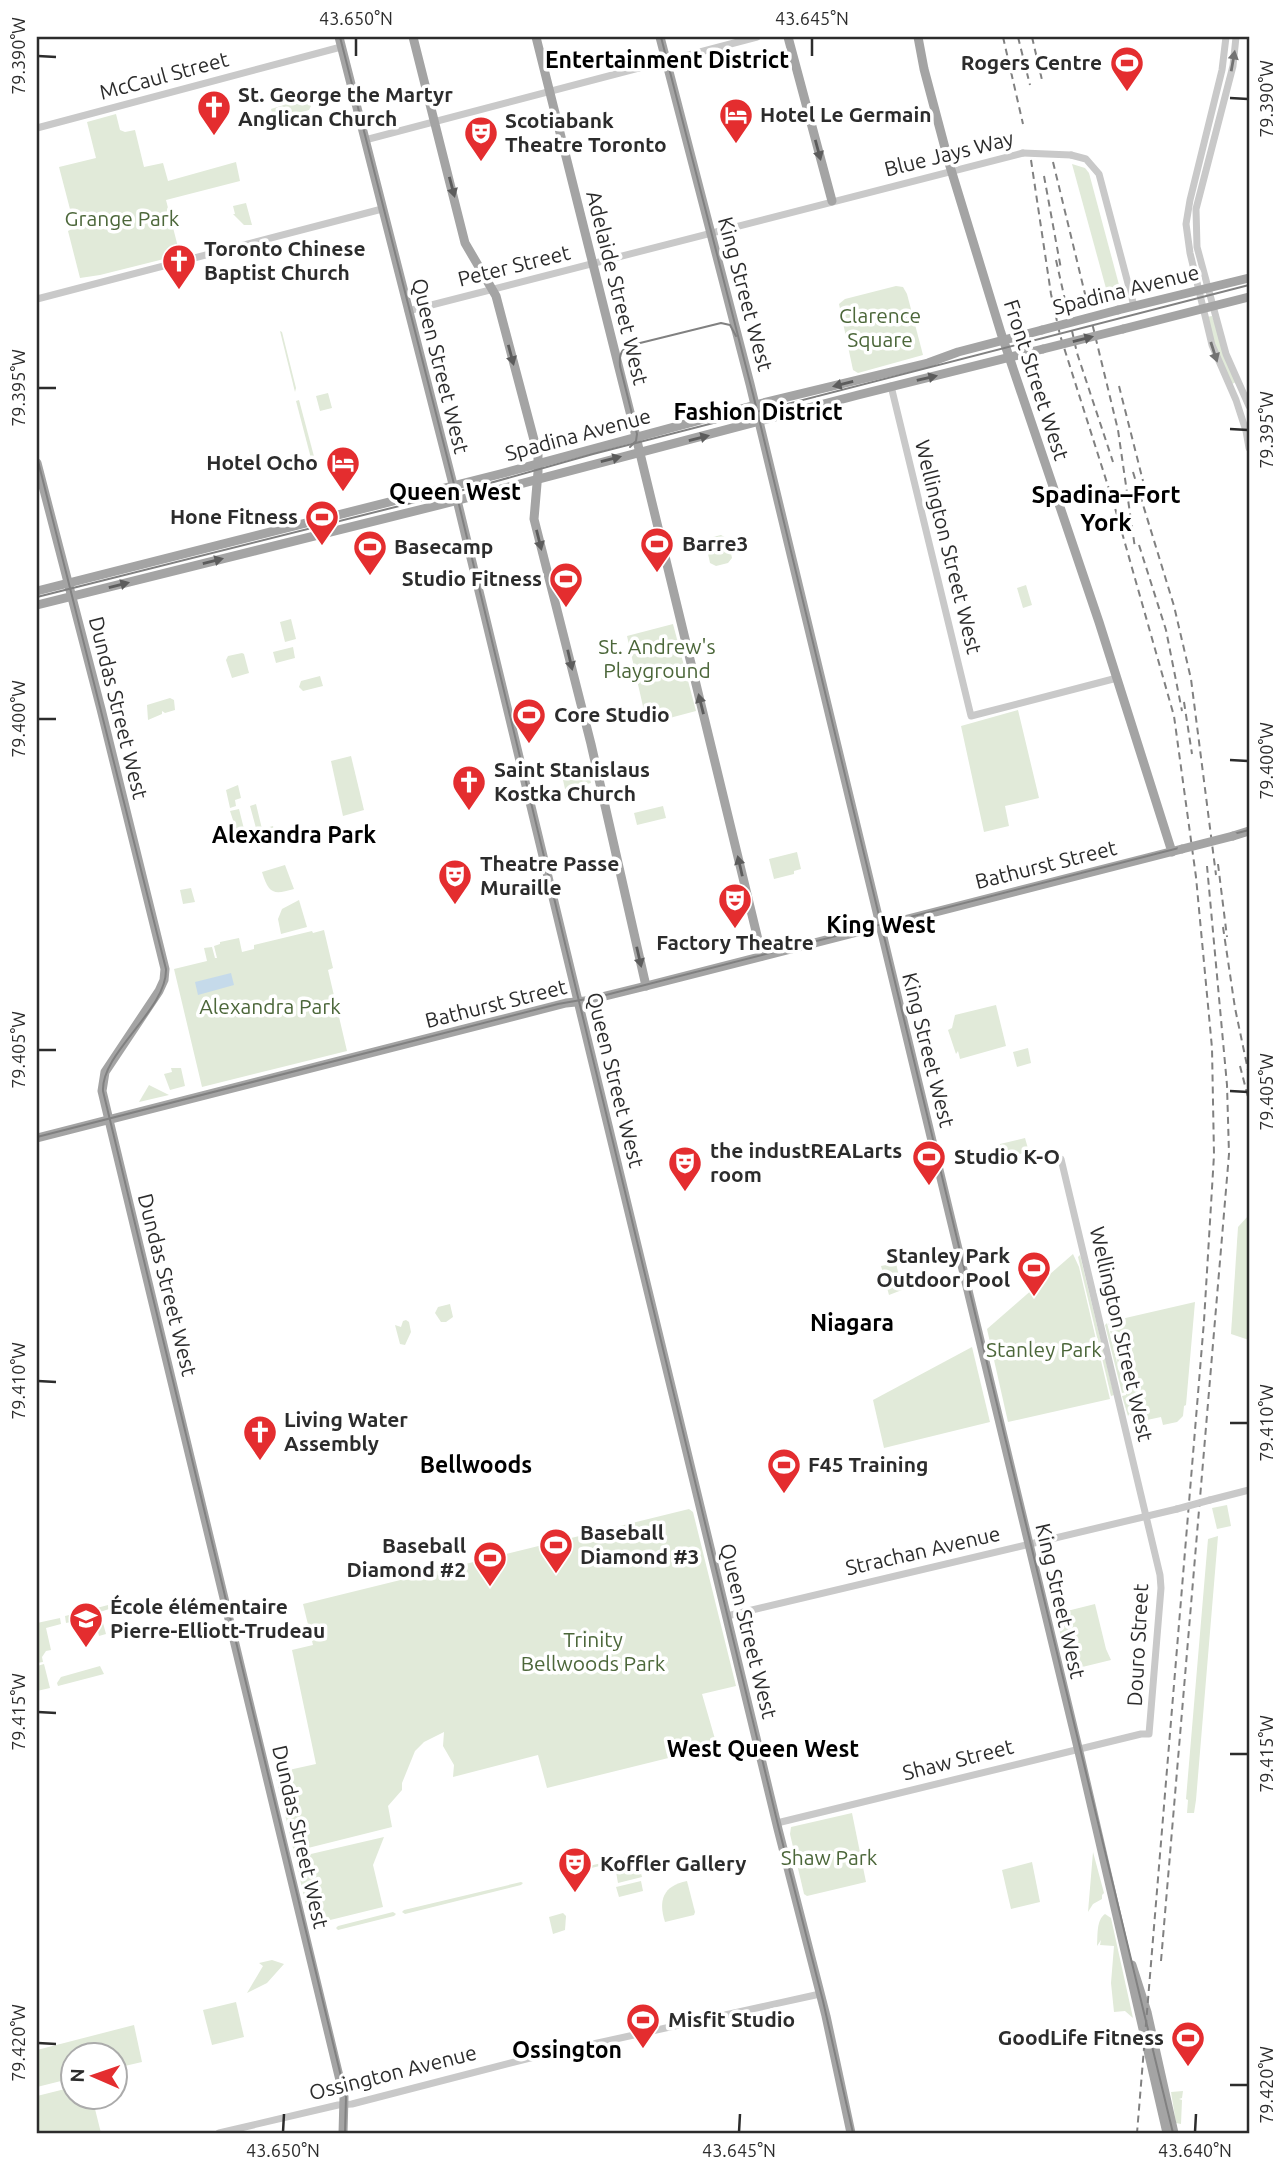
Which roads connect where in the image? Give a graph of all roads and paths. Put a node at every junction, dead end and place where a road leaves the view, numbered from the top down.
1 (413, 37) edge
2 (536, 37) edge
3 (660, 37) edge
4 (757, 37) edge
5 (788, 37) edge
6 (918, 37) edge
7 (1226, 37) edge
8 (1236, 37) edge
9 (340, 42) edge
10 (666, 61) junction
11 (550, 91) junction
12 (435, 121) junction
13 (37, 128) edge
14 (365, 140) junction
15 (951, 170) junction
16 (832, 201) junction
17 (382, 209) junction
18 (710, 233) junction
19 (593, 263) junction
20 (1249, 278) edge
21 (1204, 288) junction
22 (492, 290) junction
23 (1249, 297) edge
24 (37, 299) edge
25 (1134, 306) junction
26 (1213, 306) junction
27 (1203, 309) junction
28 (408, 311) junction
29 (1004, 340) junction
30 (1010, 358) junction
31 (891, 386) junction
32 (755, 405) junction
33 (1249, 406) edge
34 (758, 422) junction
35 (637, 438) junction
36 (1249, 448) edge
37 (640, 452) junction
38 (37, 463) edge
39 (539, 463) junction
40 (538, 478) junction
41 (453, 485) junction
42 (457, 500) junction
43 (68, 584) junction
44 (37, 591) edge
45 (71, 596) junction
46 (37, 605) edge
47 (1117, 678) junction
48 (1249, 831) edge
49 (1177, 850) junction
50 (880, 926) junction
51 (762, 956) junction
52 (646, 986) junction
53 (578, 1002) junction
54 (109, 1119) junction
55 (37, 1138) edge
56 (1061, 1159) dead end
57 (1249, 1490) edge
58 (1146, 1517) junction
59 (1029, 1545) junction
60 (727, 1616) junction
61 (1149, 1734) joint
62 (1078, 1749) junction
63 (777, 1823) junction
64 (1126, 1950) junction
65 (820, 1994) junction
66 (345, 2104) junction
67 (219, 2133) edge
68 (343, 2133) edge
69 (851, 2133) edge
70 (1167, 2133) edge
71 (1174, 2133) edge

1 - 12 main road
2 - 11 main road, Adelaide Street West
3 - 10 main road, King Street West
4 - 10 street
5 -> 16 main road
6 - 15 main road, Front Street West
7 - 21 street
21 -> 8 street
9 - 13 street, McCaul Street
9 - 14 main road, Queen Street West
10 - 11 street
10 - 18 main road, King Street West
11 - 12 street
11 - 19 main road, Adelaide Street West
12 - 14 street
12 -> 22 main road
14 - 17 main road, Queen Street West
15 - 16 street, Blue Jays Way
15 - 25 street, Blue Jays Way, bridge
15 - 29 main road, Front Street West
16 - 18 street, Blue Jays Way
17 - 24 street
17 - 28 main road, Queen Street West
18 - 19 street, Peter Street
18 - 32 main road, King Street West
19 - 22 street, Peter Street
19 - 35 main road, Adelaide Street West
20 - 21 main road, Spadina Avenue
21 - 25 main road, Spadina Avenue
21 - 26 street
21 - 27 street
22 - 28 street, Peter Street
22 -> 39 main road
23 - 26 main road, Spadina Avenue
25 - 29 main road, Spadina Avenue, bridge
26 - 27 main road, Spadina Avenue
26 - 33 street
30 -> 27 main road, Spadina Avenue, bridge
27 -> 36 street
28 - 41 main road, Queen Street West
29 - 30 main road, Front Street West
29 -> 32 main road, Spadina Avenue
31 -> 30 main road, Spadina Avenue
30 - 47 main road, Front Street West
31 - 34 main road, Spadina Avenue
31 - 47 street, Wellington Street West
32 - 34 main road, King Street West
32 - 35 main road, Spadina Avenue
37 -> 34 main road, Spadina Avenue
34 - 50 main road, King Street West
35 - 37 main road, Adelaide Street West
35 - 39 main road, Spadina Avenue
40 -> 37 main road, Spadina Avenue
51 -> 37 main road, Adelaide Street West
38 - 43 main road, Dundas Street West
39 - 40 main road
39 - 41 main road, Spadina Avenue
40 - 42 main road, Spadina Avenue
40 -> 52 main road
41 - 42 main road, Queen Street West
41 - 43 main road, Spadina Avenue
45 -> 42 main road, Spadina Avenue
42 - 53 main road, Queen Street West
43 - 44 main road, Spadina Avenue
43 - 45 main road, Dundas Street West
45 - 46 main road, Spadina Avenue
45 - 54 main road, Dundas Street West
47 - 49 main road, Front Street West
48 - 49 main road, Bathurst Street, bridge
49 - 50 main road, Bathurst Street
50 - 51 main road, Bathurst Street
50 - 59 main road, King Street West
51 - 52 main road, Bathurst Street
52 - 53 main road, Bathurst Street
53 - 54 main road, Bathurst Street
53 - 60 main road, Queen Street West
54 - 55 main road, Bathurst Street
54 - 66 main road, Dundas Street West
56 - 58 street, Wellington Street West
57 - 58 street, Strachan Avenue, bridge
58 - 59 street, Strachan Avenue
58 - 61 street, Douro Street
59 - 60 street, Strachan Avenue
59 - 62 main road, King Street West
60 - 63 main road, Queen Street West
61 - 62 street, Shaw Street
62 - 63 street, Shaw Street
62 - 64 main road, King Street West
63 - 65 main road, Queen Street West
64 - 70 main road, King Street West
64 - 71 main road, King Street West
65 - 66 street, Ossington Avenue
65 - 69 main road, Queen Street West
66 - 67 street, Ossington Avenue
66 - 68 main road, Dundas Street West

